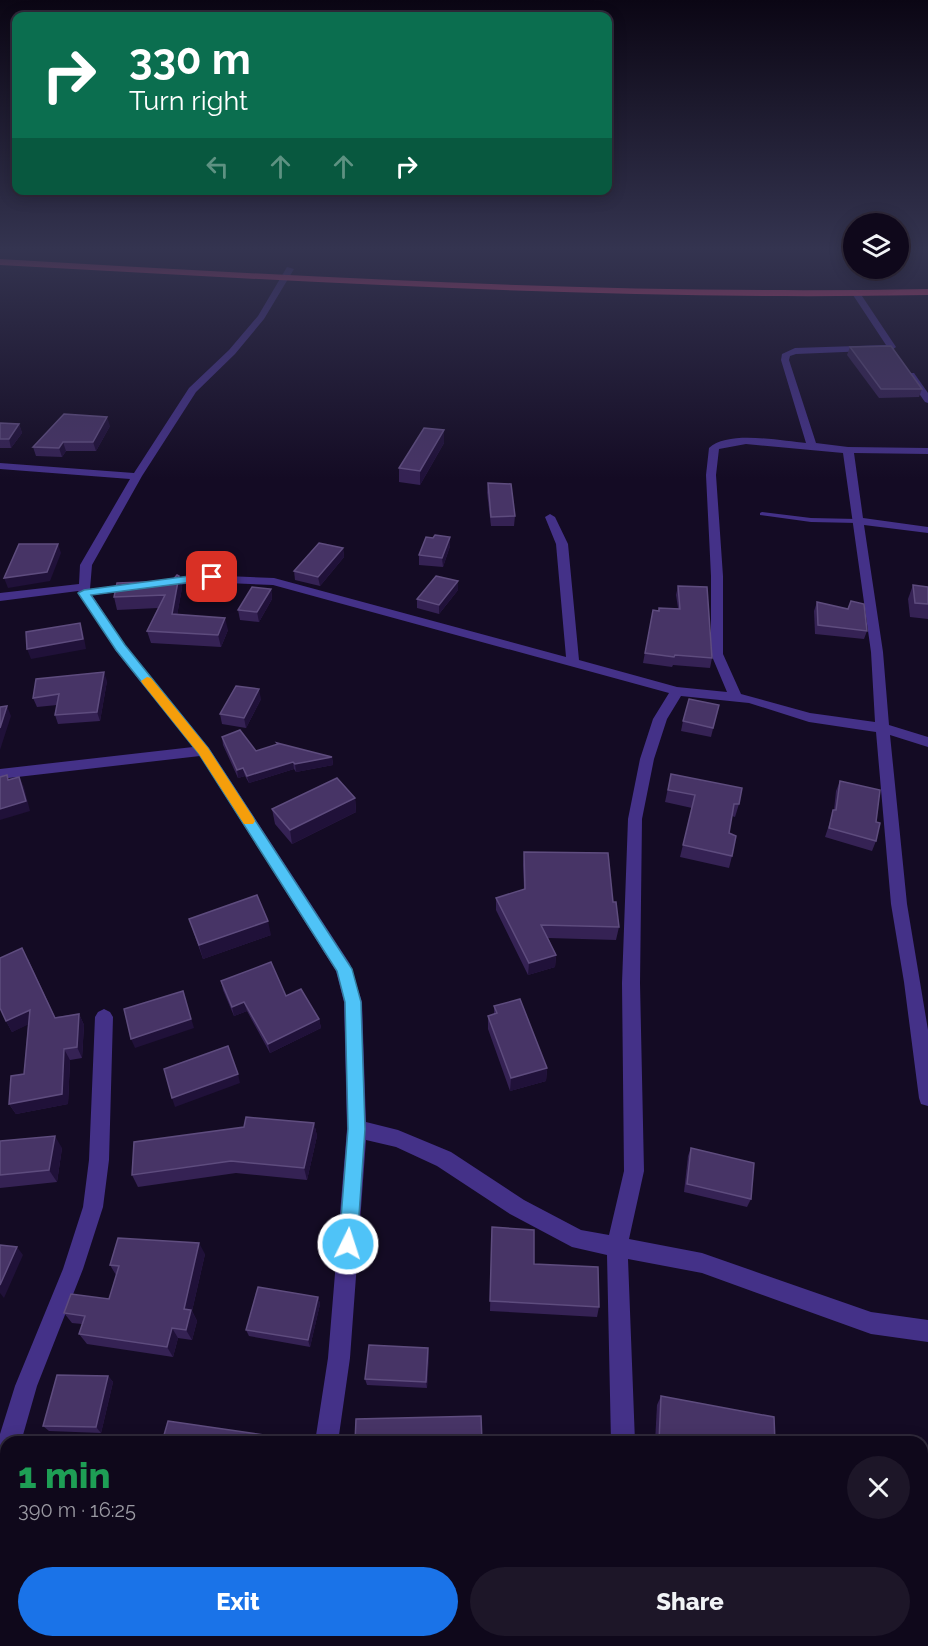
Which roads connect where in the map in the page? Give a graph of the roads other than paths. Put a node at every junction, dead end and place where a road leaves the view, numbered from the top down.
1 (254, 326) edge
2 (878, 326) edge
3 (892, 347) junction
4 (898, 356) edge
5 (904, 365) edge
6 (928, 400) edge
7 (812, 446) junction
8 (848, 450) junction
9 (928, 451) edge
10 (0, 466) edge
11 (137, 476) junction
12 (762, 514) dead end
13 (550, 517) dead end
14 (857, 521) junction
15 (928, 530) edge
16 (84, 590) junction
17 (0, 597) edge
18 (573, 662) junction
19 (676, 691) junction
20 (736, 697) junction
21 (883, 728) junction
22 (928, 742) edge
23 (204, 751) junction
24 (0, 774) edge
25 (104, 1017) dead end
26 (928, 1098) edge
27 (357, 1129) junction
28 (617, 1247) junction
29 (928, 1331) edge
30 (11, 1436) edge
31 (327, 1436) edge
32 (623, 1436) edge

1 - 11 street
2 - 3 street
3 - 4 street
3 - 7 street
5 - 6 street
7 - 8 street
7 - 20 street
8 - 9 street
8 - 14 street
10 - 11 street
11 - 16 street
12 - 14 lane
13 - 18 street
14 - 15 street
14 - 21 street
16 - 17 street
16 - 18 street
16 - 23 street
18 - 19 street
19 - 20 street
19 - 28 street
20 - 21 street
21 - 22 street
21 - 26 street
23 - 24 street
23 - 27 street
25 - 30 street
27 - 28 street
27 - 31 street
28 - 29 street
28 - 32 street

